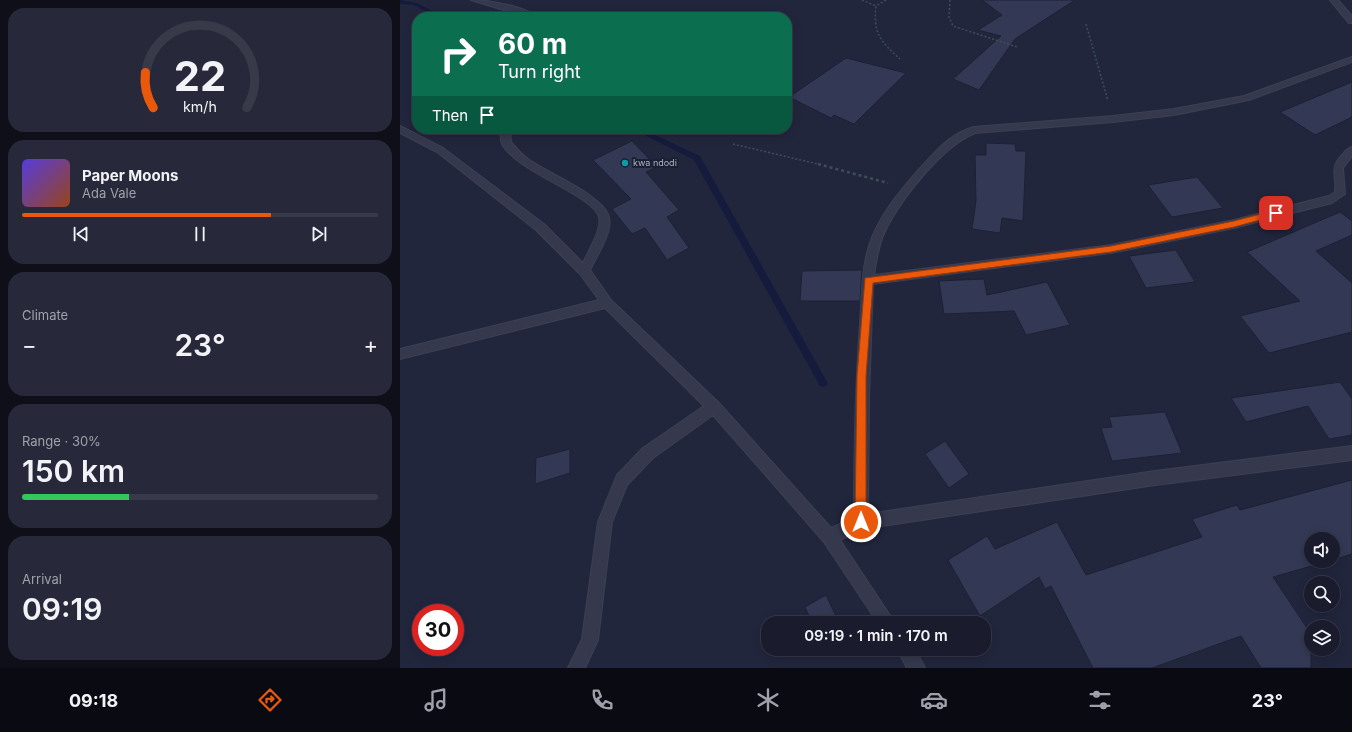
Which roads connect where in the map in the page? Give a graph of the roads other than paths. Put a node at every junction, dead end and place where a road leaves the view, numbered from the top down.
1 (475, 0) edge
2 (1334, 0) edge
3 (520, 12) edge
4 (1352, 21) edge
5 (1352, 59) edge
6 (400, 129) edge
7 (505, 134) edge
8 (1352, 150) edge
9 (584, 271) junction
10 (868, 280) junction
11 (607, 303) junction
12 (400, 354) edge
13 (714, 407) junction
14 (1352, 453) edge
15 (861, 522) junction
16 (829, 537) junction
17 (882, 616) edge
18 (909, 656) edge
19 (576, 668) edge
20 (917, 668) edge

1 - 3 street
2 - 4 street
5 - 10 street
6 - 9 street
7 - 9 street
8 - 10 street
9 - 11 street
10 - 15 street
11 - 12 street
11 - 13 street
13 - 16 street
13 - 19 street
14 - 15 street
15 - 16 street
16 - 17 street
18 - 20 street

